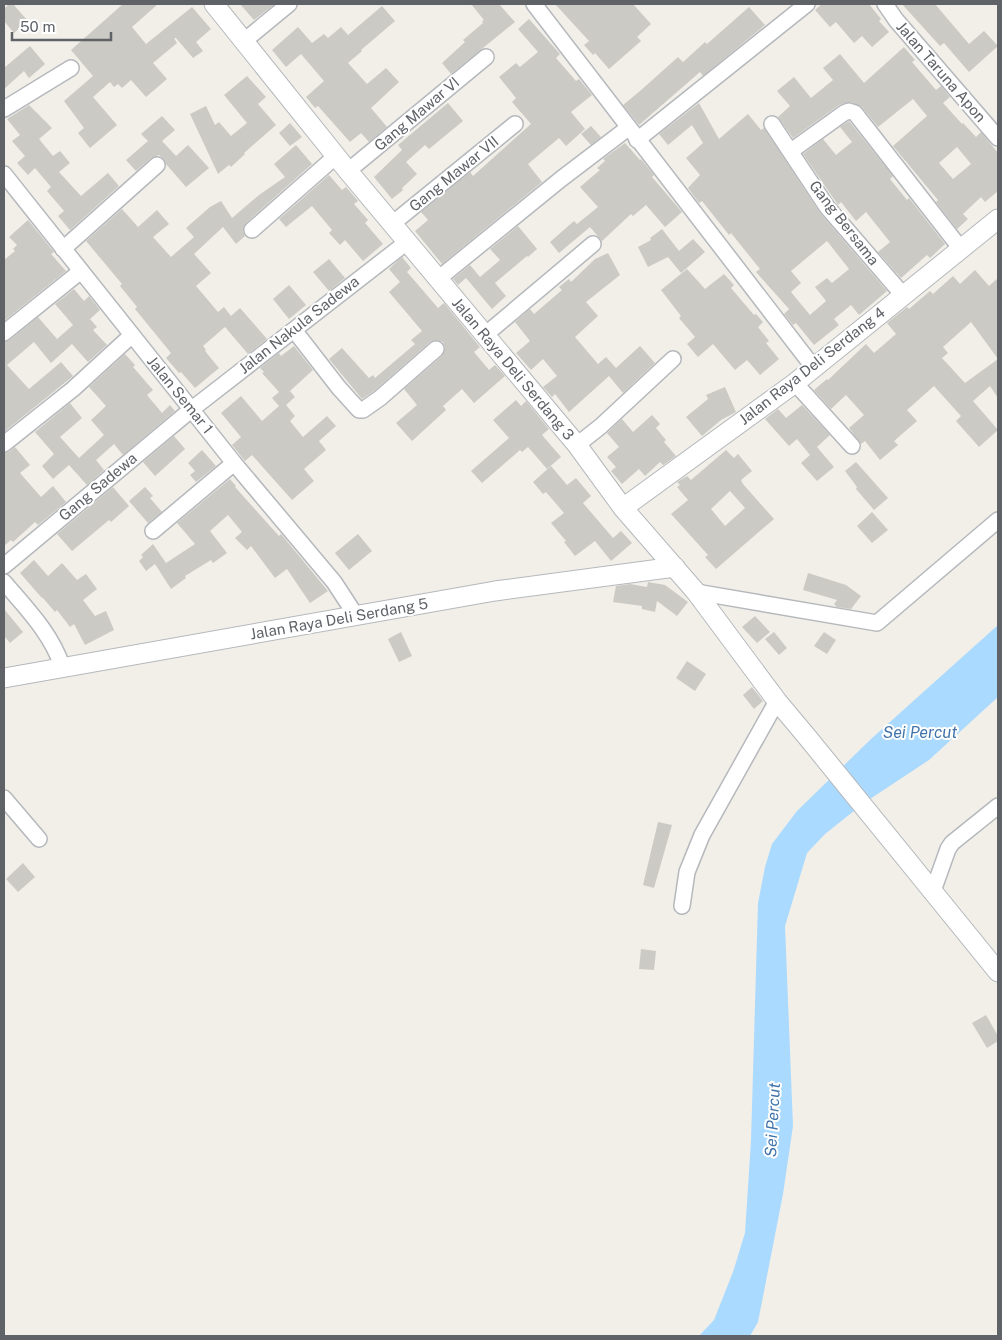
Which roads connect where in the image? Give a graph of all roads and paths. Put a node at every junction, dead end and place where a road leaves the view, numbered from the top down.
1 (214, 4) edge
2 (289, 4) edge
3 (534, 4) edge
4 (806, 4) edge
5 (885, 4) edge
6 (244, 41) junction
7 (486, 57) dead end
8 (71, 68) dead end
9 (4, 109) edge
10 (515, 124) dead end
11 (772, 124) dead end
12 (633, 134) junction
13 (998, 138) edge
14 (791, 151) junction
15 (336, 156) junction
16 (157, 165) dead end
17 (348, 171) junction
18 (4, 174) edge
19 (998, 219) edge
20 (392, 224) junction
21 (252, 230) dead end
22 (407, 242) junction
23 (593, 244) dead end
24 (63, 248) junction
25 (961, 249) junction
26 (81, 271) junction
27 (438, 279) junction
28 (902, 295) junction
29 (294, 330) junction
30 (4, 333) edge
31 (132, 335) junction
32 (485, 335) junction
33 (436, 349) dead end
34 (673, 359) dead end
35 (814, 368) junction
36 (795, 383) junction
37 (192, 409) junction
38 (4, 444) edge
39 (577, 445) junction
40 (852, 446) dead end
41 (234, 464) junction
42 (623, 508) junction
43 (998, 520) edge
44 (153, 531) dead end
45 (4, 566) edge
46 (674, 567) junction
47 (4, 582) edge
48 (696, 592) junction
49 (353, 612) junction
50 (62, 665) junction
51 (4, 678) edge
52 (776, 701) junction
53 (4, 798) edge
54 (998, 806) edge
55 (39, 839) dead end
56 (930, 887) junction
57 (682, 906) dead end
58 (998, 972) edge

1 - 6 street, Jalan Raya Deli Serdang 3
2 - 6 street
3 - 12 street
4 - 12 street
5 - 13 street, Jalan Taruna Apon
6 - 15 street, Jalan Raya Deli Serdang 3
7 - 17 street, Gang Mawar VI
8 - 9 street
10 - 20 street, Gang Mawar VII
11 - 14 street, Gang Bersama
12 - 27 street
12 - 35 street
14 - 25 street
14 - 28 street, Gang Bersama
15 - 17 street, Jalan Raya Deli Serdang 3
15 - 21 street
16 - 24 street
17 - 20 street, Jalan Raya Deli Serdang 3
18 - 24 street, Jalan Semar 1
19 - 25 street, Jalan Raya Deli Serdang 4
20 - 22 street, Jalan Raya Deli Serdang 3
22 - 27 street, Jalan Raya Deli Serdang 3
22 - 29 street, Jalan Nakula Sadewa
23 - 32 street
24 - 26 street, Jalan Semar 1
25 - 28 street, Jalan Raya Deli Serdang 4
26 - 30 street
26 - 31 street, Jalan Semar 1
27 - 32 street, Jalan Raya Deli Serdang 3
28 - 35 street, Jalan Raya Deli Serdang 4
29 - 33 street
29 - 37 street, Jalan Nakula Sadewa
31 - 37 street, Jalan Semar 1
31 - 38 street
32 - 39 street, Jalan Raya Deli Serdang 3
34 - 39 street
35 - 36 street, Jalan Raya Deli Serdang 4
36 - 40 street
36 - 42 street, Jalan Raya Deli Serdang 4
37 - 41 street, Jalan Semar 1
37 - 45 street, Gang Sadewa
39 - 42 street, Jalan Raya Deli Serdang 3
41 - 44 street
41 - 49 street, Jalan Semar 1
42 - 46 street, Jalan Raya Deli Serdang 3
43 - 48 street
46 - 48 street, Jalan Raya Deli Serdang 3
46 - 49 street, Jalan Raya Deli Serdang 5
47 - 50 street
48 - 52 street, Jalan Raya Deli Serdang 3
49 - 50 street, Jalan Raya Deli Serdang 5
50 - 51 street, Jalan Raya Deli Serdang 5
52 - 56 street, Jalan Raya Deli Serdang 3
52 - 57 street
53 - 55 street
54 - 56 street
56 - 58 street, Jalan Raya Deli Serdang 3

